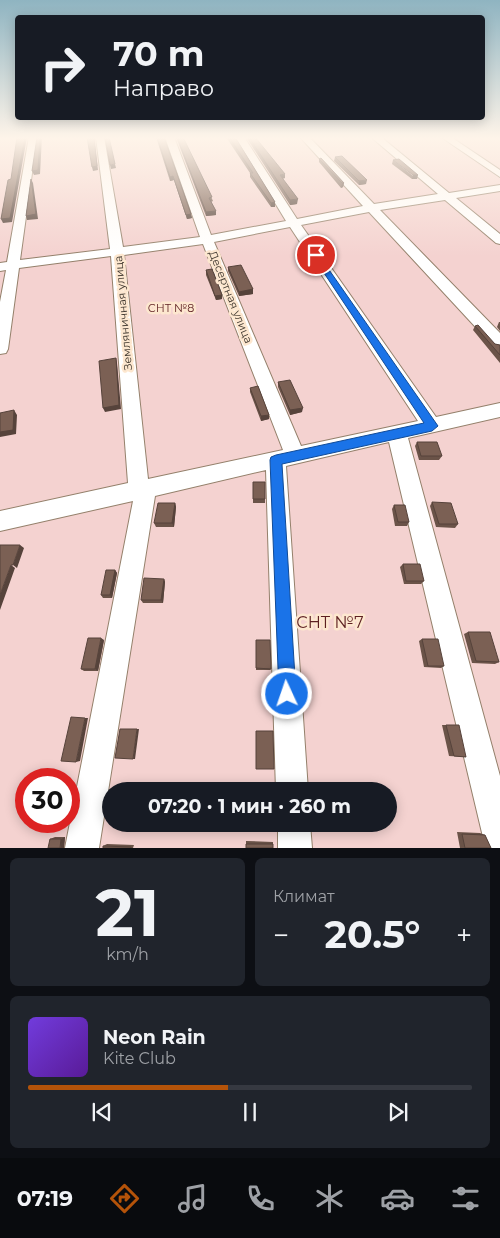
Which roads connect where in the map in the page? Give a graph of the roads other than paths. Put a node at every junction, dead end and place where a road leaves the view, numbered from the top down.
1 (27, 177) edge
2 (106, 177) edge
3 (184, 177) edge
4 (263, 177) edge
5 (341, 177) edge
6 (422, 177) edge
7 (500, 188) edge
8 (446, 196) junction
9 (371, 208) junction
10 (294, 224) junction
11 (207, 240) junction
12 (500, 240) edge
13 (117, 252) junction
14 (14, 265) junction
15 (0, 267) edge
16 (500, 343) edge
17 (0, 349) edge
18 (500, 410) edge
19 (432, 426) junction
20 (398, 434) junction
21 (285, 458) junction
22 (143, 489) junction
23 (0, 521) edge
24 (292, 782) edge
25 (294, 832) edge
26 (500, 837) edge
27 (82, 848) edge
28 (295, 848) edge

1 - 14 street
2 - 13 street, Земляничная улица
3 - 11 street, Десертная улица
4 - 10 street
5 - 9 street
6 - 8 street
7 - 8 street
8 - 9 street
8 - 12 street
9 - 10 street
9 - 16 street
10 - 11 street
10 - 19 street
11 - 13 street
11 - 21 street, Десертная улица
13 - 14 street
13 - 22 street, Земляничная улица
14 - 15 street
14 - 17 street
18 - 19 street
19 - 20 street
20 - 21 street
20 - 26 street
21 - 22 street
21 - 24 street, Десертная улица
22 - 23 street
22 - 27 street, Земляничная улица
25 - 28 street

